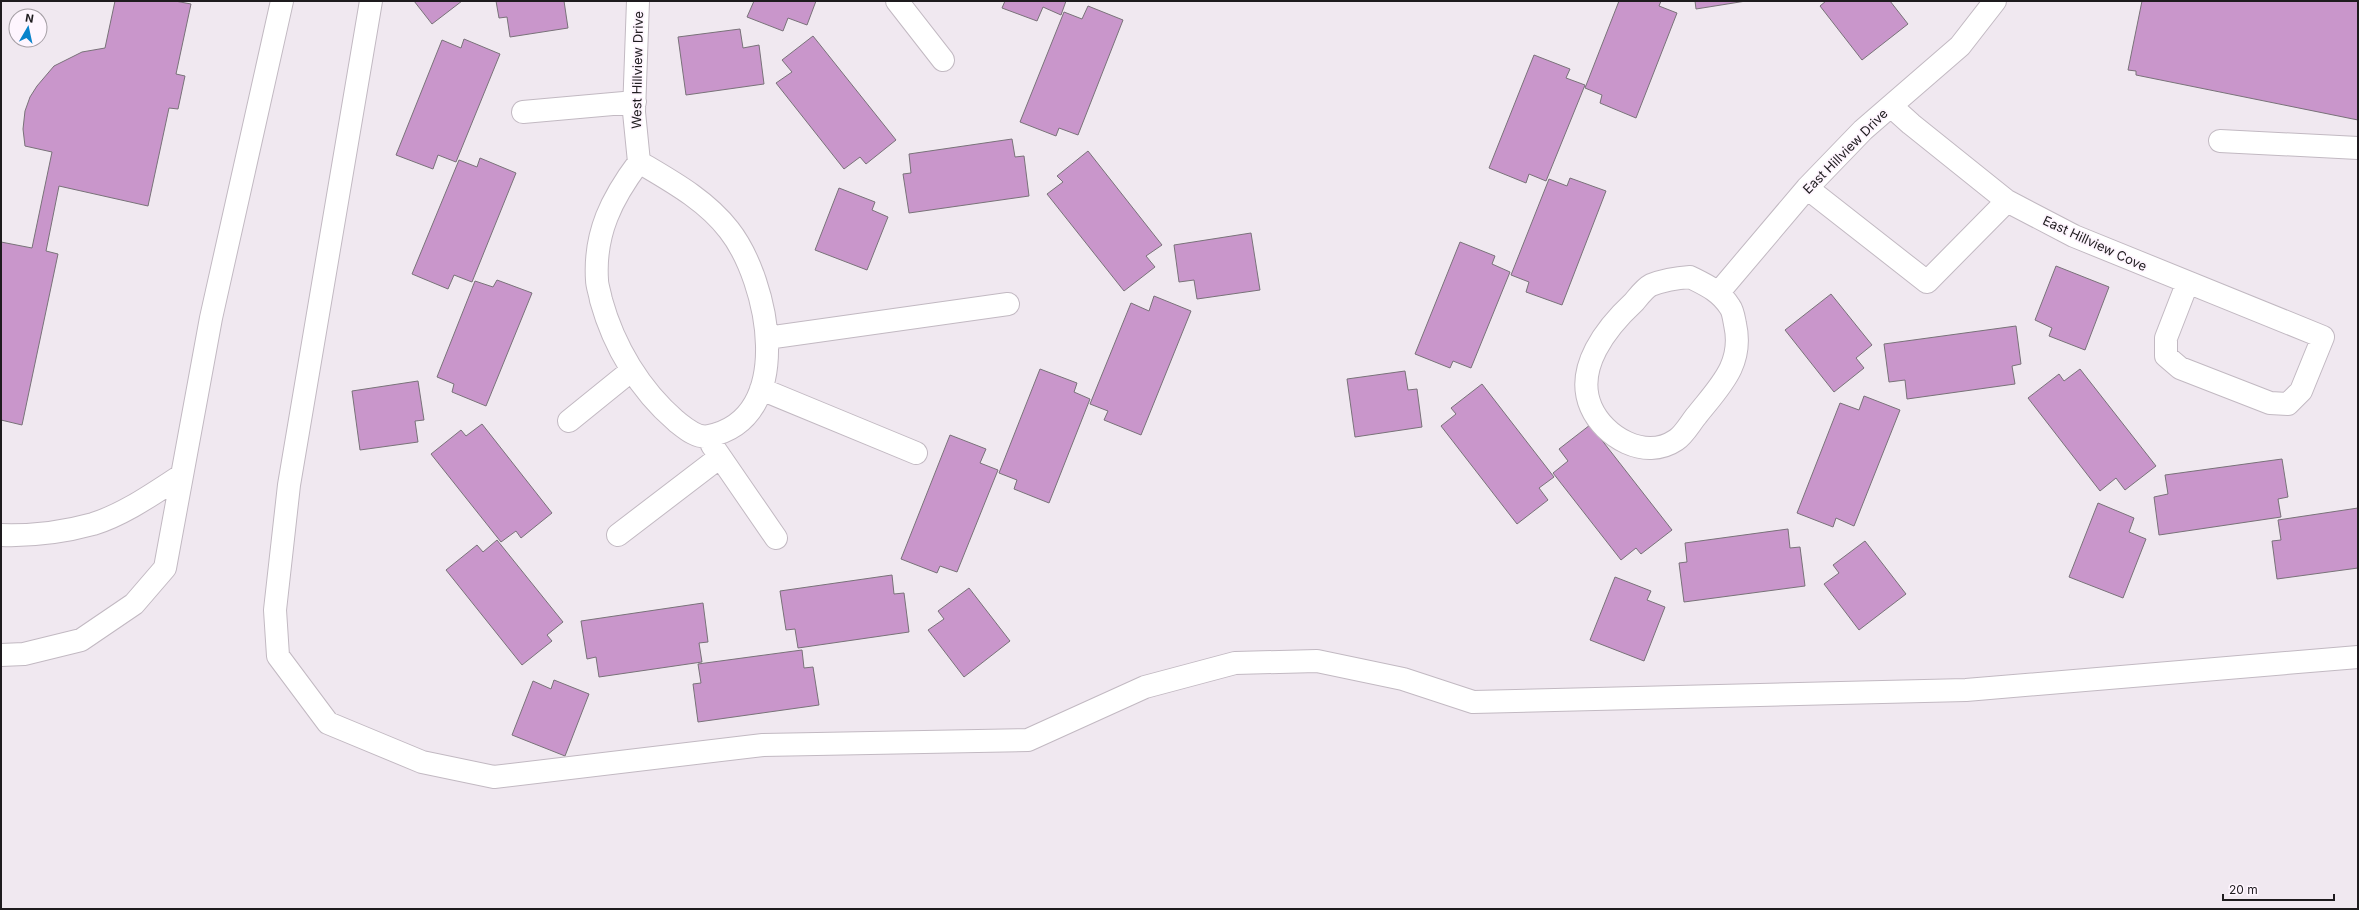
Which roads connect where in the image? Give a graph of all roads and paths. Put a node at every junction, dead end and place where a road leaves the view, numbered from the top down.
1 (282, 1) edge
2 (371, 1) edge
3 (638, 1) edge
4 (897, 1) edge
5 (1995, 1) edge
6 (943, 60) dead end
7 (634, 102) junction
8 (1891, 106) junction
9 (523, 112) dead end
10 (2220, 141) dead end
11 (2358, 148) edge
12 (639, 162) junction
13 (1807, 188) junction
14 (2007, 201) junction
15 (2187, 284) junction
16 (1719, 292) junction
17 (1008, 304) dead end
18 (767, 338) junction
19 (632, 370) junction
20 (761, 389) junction
21 (569, 421) dead end
22 (708, 437) junction
23 (916, 453) dead end
24 (720, 457) junction
25 (182, 475) junction
26 (1, 535) edge
27 (618, 535) dead end
28 (776, 538) dead end
29 (1, 656) edge
30 (2358, 657) edge

1 - 25 street
2 - 30 street
3 - 7 street, West Hillview Drive
4 - 6 street
5 - 8 street, East Hillview Drive
7 - 9 street
7 - 12 street, West Hillview Drive
8 - 13 street, East Hillview Drive
8 - 14 street, East Hillview Cove
10 - 11 street
12 - 18 street
12 - 19 street
13 - 14 street
13 - 16 street, East Hillview Drive
14 - 15 street, East Hillview Cove
15 - 15 street, East Hillview Cove
16 - 16 street
17 - 18 street
18 - 20 street
19 - 21 street
19 - 22 street
20 - 22 street
20 - 23 street
22 - 24 street
24 - 27 street
24 - 28 street
25 - 26 street
25 - 29 street

